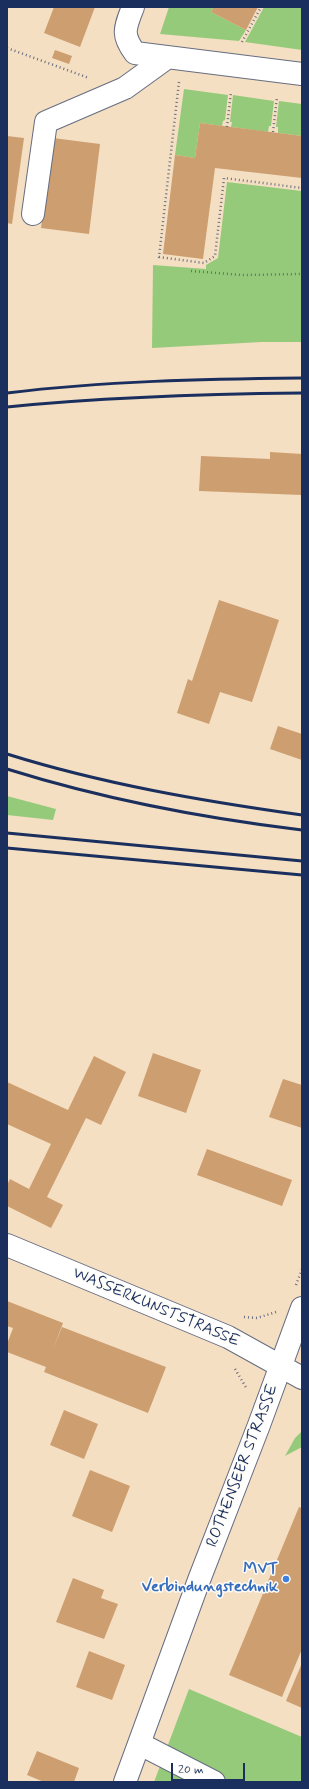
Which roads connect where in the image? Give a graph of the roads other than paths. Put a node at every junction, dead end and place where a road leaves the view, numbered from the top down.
1 (133, 7) edge
2 (175, 58) junction
3 (302, 74) edge
4 (33, 214) dead end
5 (7, 1245) edge
6 (302, 1308) edge
7 (280, 1367) junction
8 (302, 1378) edge
9 (140, 1744) junction
10 (126, 1782) edge
11 (214, 1782) edge

1 - 2 street
2 - 3 street
2 - 4 street
5 - 7 street, WASSERKUNSTSTRASSE
6 - 7 street, ROTHENSEER STRASSE
7 - 8 street, WASSERKUNSTSTRASSE
7 - 9 street, ROTHENSEER STRASSE
9 - 10 street, ROTHENSEER STRASSE
9 - 11 street

